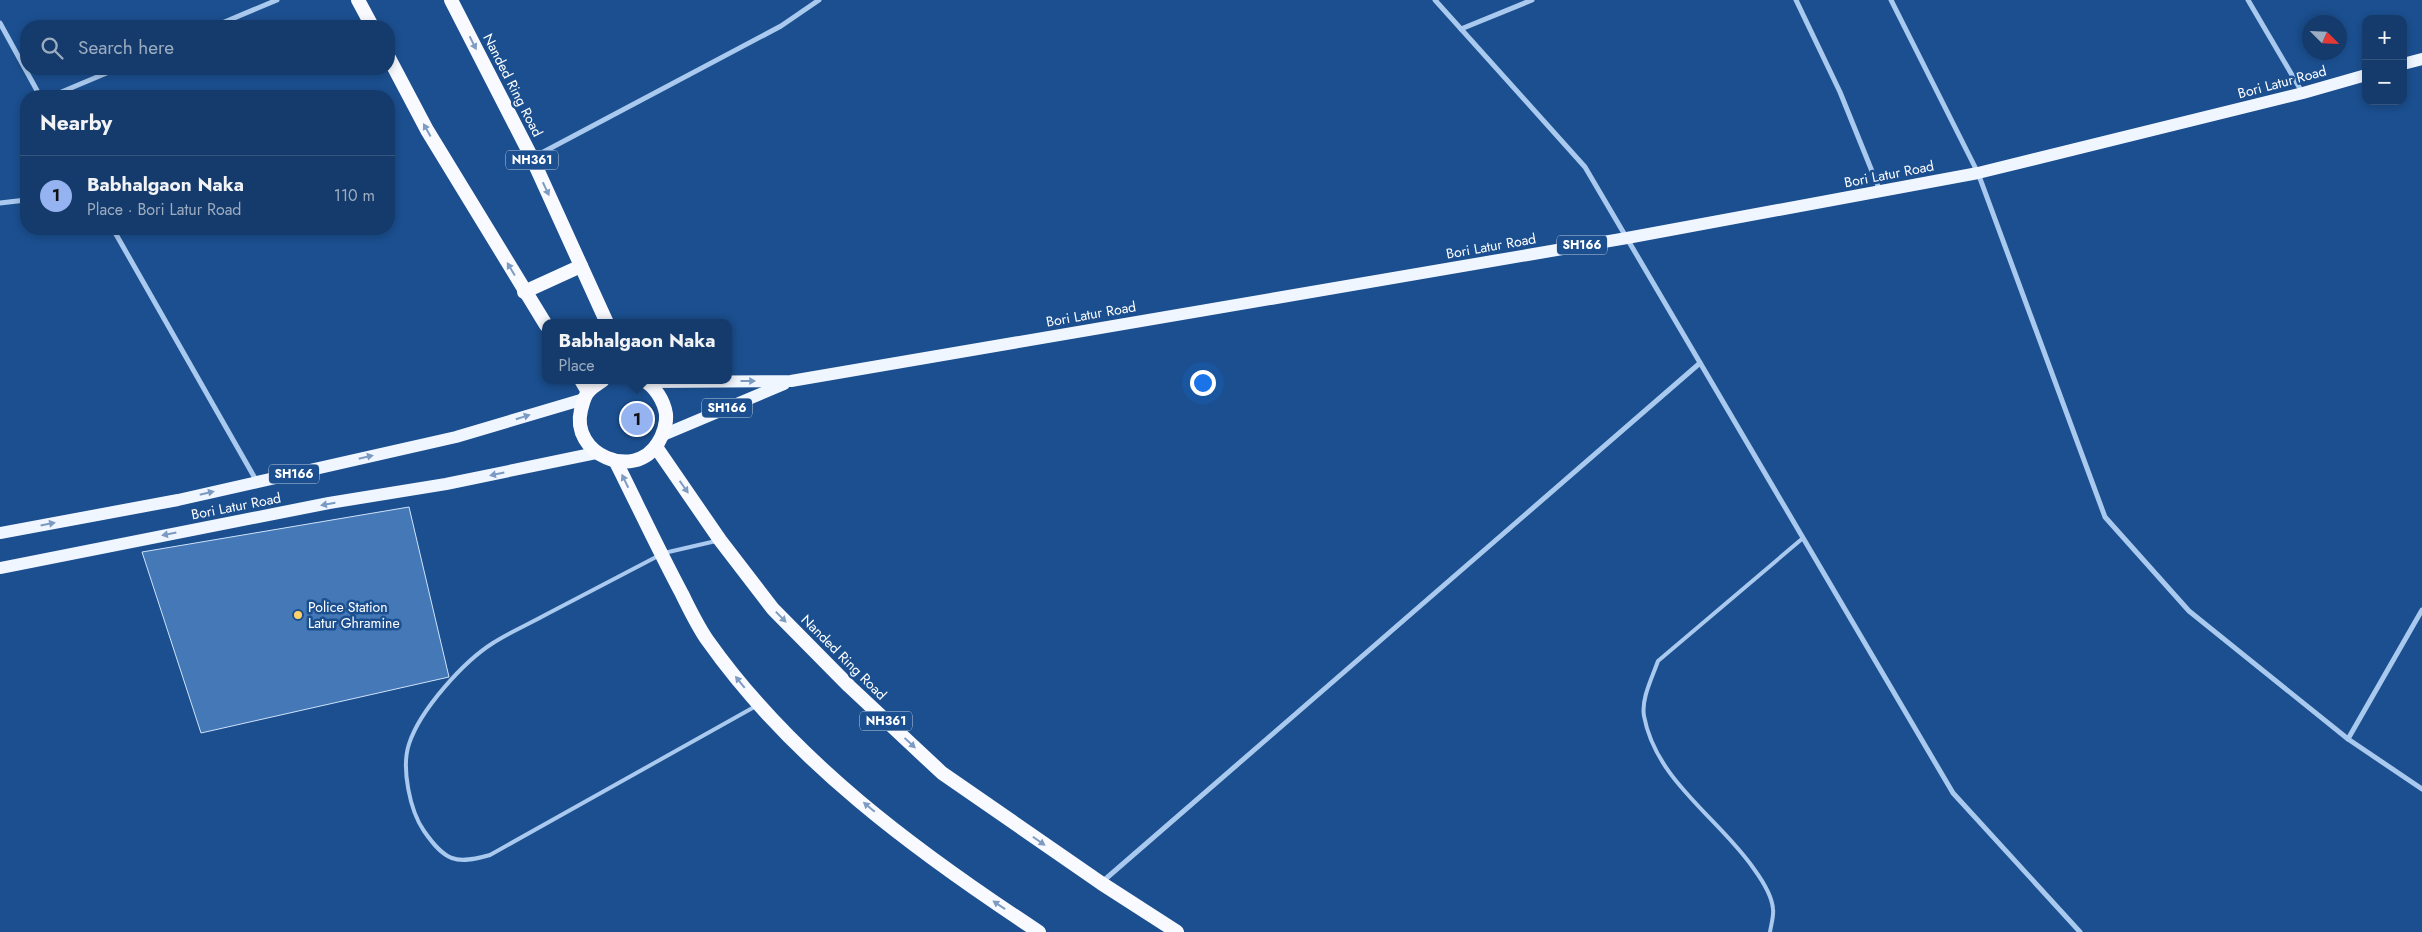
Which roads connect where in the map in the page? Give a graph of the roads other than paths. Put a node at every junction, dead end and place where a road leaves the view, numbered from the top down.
1 (277, 0) edge
2 (358, 0) edge
3 (819, 0) edge
4 (1435, 0) edge
5 (1532, 0) edge
6 (1796, 0) edge
7 (1891, 0) edge
8 (2248, 0) edge
9 (455, 1) edge
10 (230, 20) edge
11 (369, 20) edge
12 (0, 23) edge
13 (1461, 28) junction
14 (20, 60) edge
15 (395, 69) edge
16 (28, 75) edge
17 (102, 75) edge
18 (2362, 76) edge
19 (37, 90) edge
20 (66, 90) edge
21 (2303, 93) junction
22 (532, 158) junction
23 (1978, 173) junction
24 (1880, 191) junction
25 (20, 201) edge
26 (0, 203) edge
27 (116, 235) edge
28 (1627, 238) junction
29 (581, 266) junction
30 (524, 292) junction
31 (542, 319) edge
32 (604, 319) edge
33 (1700, 363) junction
34 (732, 381) edge
35 (791, 381) junction
36 (595, 384) edge
37 (648, 384) edge
38 (584, 390) edge
39 (659, 441) junction
40 (596, 453) junction
41 (616, 462) junction
42 (257, 482) junction
43 (0, 533) edge
44 (1803, 538) junction
45 (720, 540) junction
46 (660, 554) junction
47 (0, 568) edge
48 (2422, 610) edge
49 (759, 705) junction
50 (2348, 739) junction
51 (2422, 789) edge
52 (1100, 883) junction
53 (1035, 931) edge
54 (1177, 932) edge
55 (1770, 932) edge
56 (2080, 932) edge

1 - 10 street
2 - 11 highway
3 - 22 street
4 - 13 street
5 - 13 street
6 - 24 street
7 - 23 street
8 - 21 street
9 -> 22 highway, Nanded Ring Road / NH361
12 - 14 street
13 - 28 street
30 -> 15 highway
16 - 19 street
17 - 20 street
18 - 21 main road, Bori Latur Road / SH166
21 - 23 main road, Bori Latur Road / SH166
22 -> 29 highway, Nanded Ring Road / NH361
23 - 24 main road, Bori Latur Road / SH166
23 - 50 street
24 - 28 main road, Bori Latur Road / SH166
25 - 26 street
27 - 42 street
28 - 33 street
28 - 35 main road, Bori Latur Road / SH166
29 - 30 highway
29 - 32 highway, Nanded Ring Road / NH361
30 - 31 highway
33 - 44 street
33 - 52 street
34 -> 35 main road, Bori Latur Road / SH166
35 - 39 main road, Bori Latur Road / SH166
36 - 38 highway
37 - 39 highway
38 - 40 highway
42 -> 38 main road, Bori Latur Road / SH166
39 - 41 highway
39 -> 45 highway, Nanded Ring Road / NH361
40 - 41 highway
40 -> 47 main road, Bori Latur Road
46 -> 41 highway
43 -> 42 main road, Bori Latur Road / SH166
44 - 55 lane
44 - 56 street
45 - 46 lane
45 -> 52 highway, Nanded Ring Road / NH361
49 -> 46 highway
46 - 49 lane
48 - 50 street
53 -> 49 highway
50 - 51 street
52 - 54 highway, Nanded Ring Road / NH361

